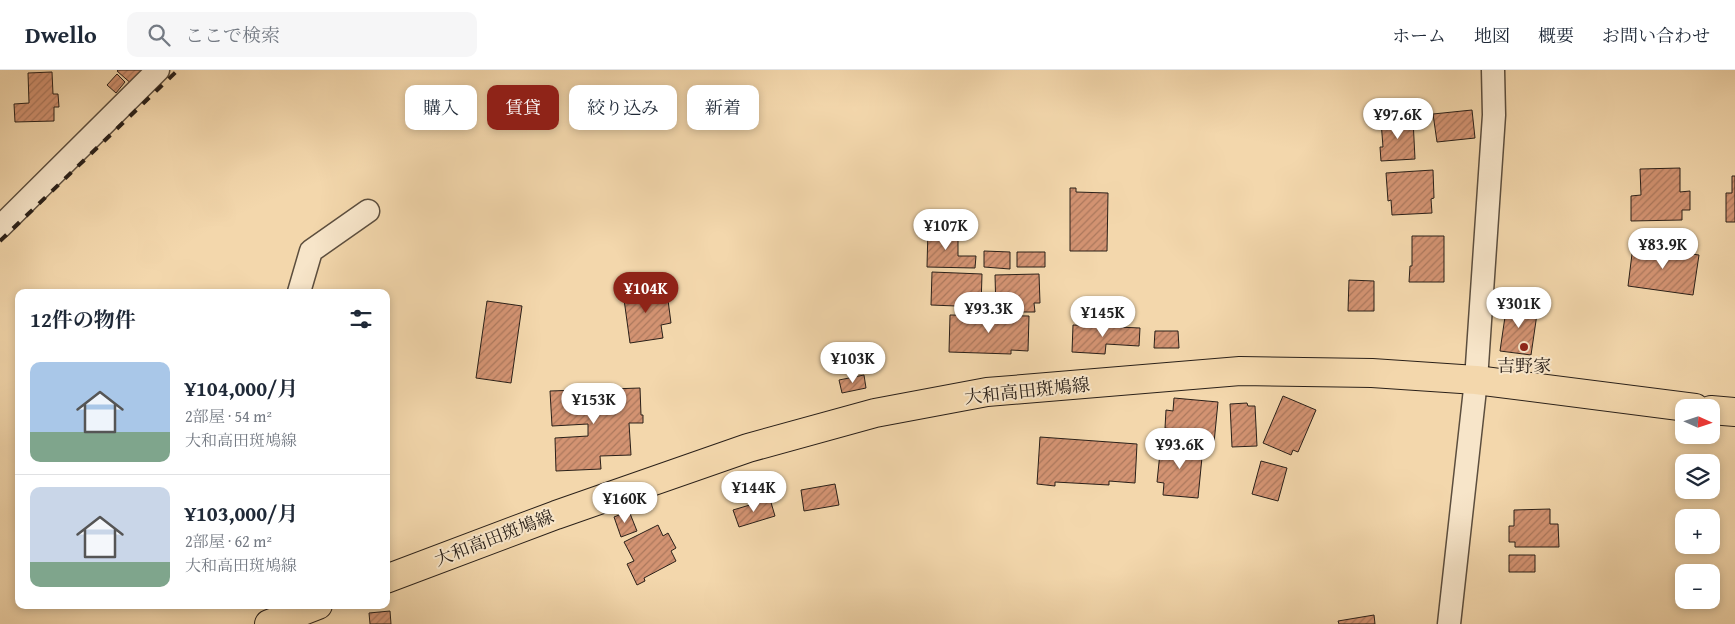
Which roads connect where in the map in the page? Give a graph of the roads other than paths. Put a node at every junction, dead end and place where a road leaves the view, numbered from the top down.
1 (158, 70) edge
2 (1492, 70) edge
3 (368, 211) dead end
4 (0, 227) edge
5 (300, 289) edge
6 (1476, 380) junction
7 (1675, 405) edge
8 (1720, 411) edge
9 (1735, 412) edge
10 (390, 577) edge
11 (306, 609) edge
12 (283, 617) edge
13 (1449, 624) edge

1 - 4 street
2 - 6 street
3 - 5 street
6 - 7 main road, 大和高田斑鳩線
6 - 10 main road, 大和高田斑鳩線
6 - 13 street
8 - 9 main road
11 - 12 main road

